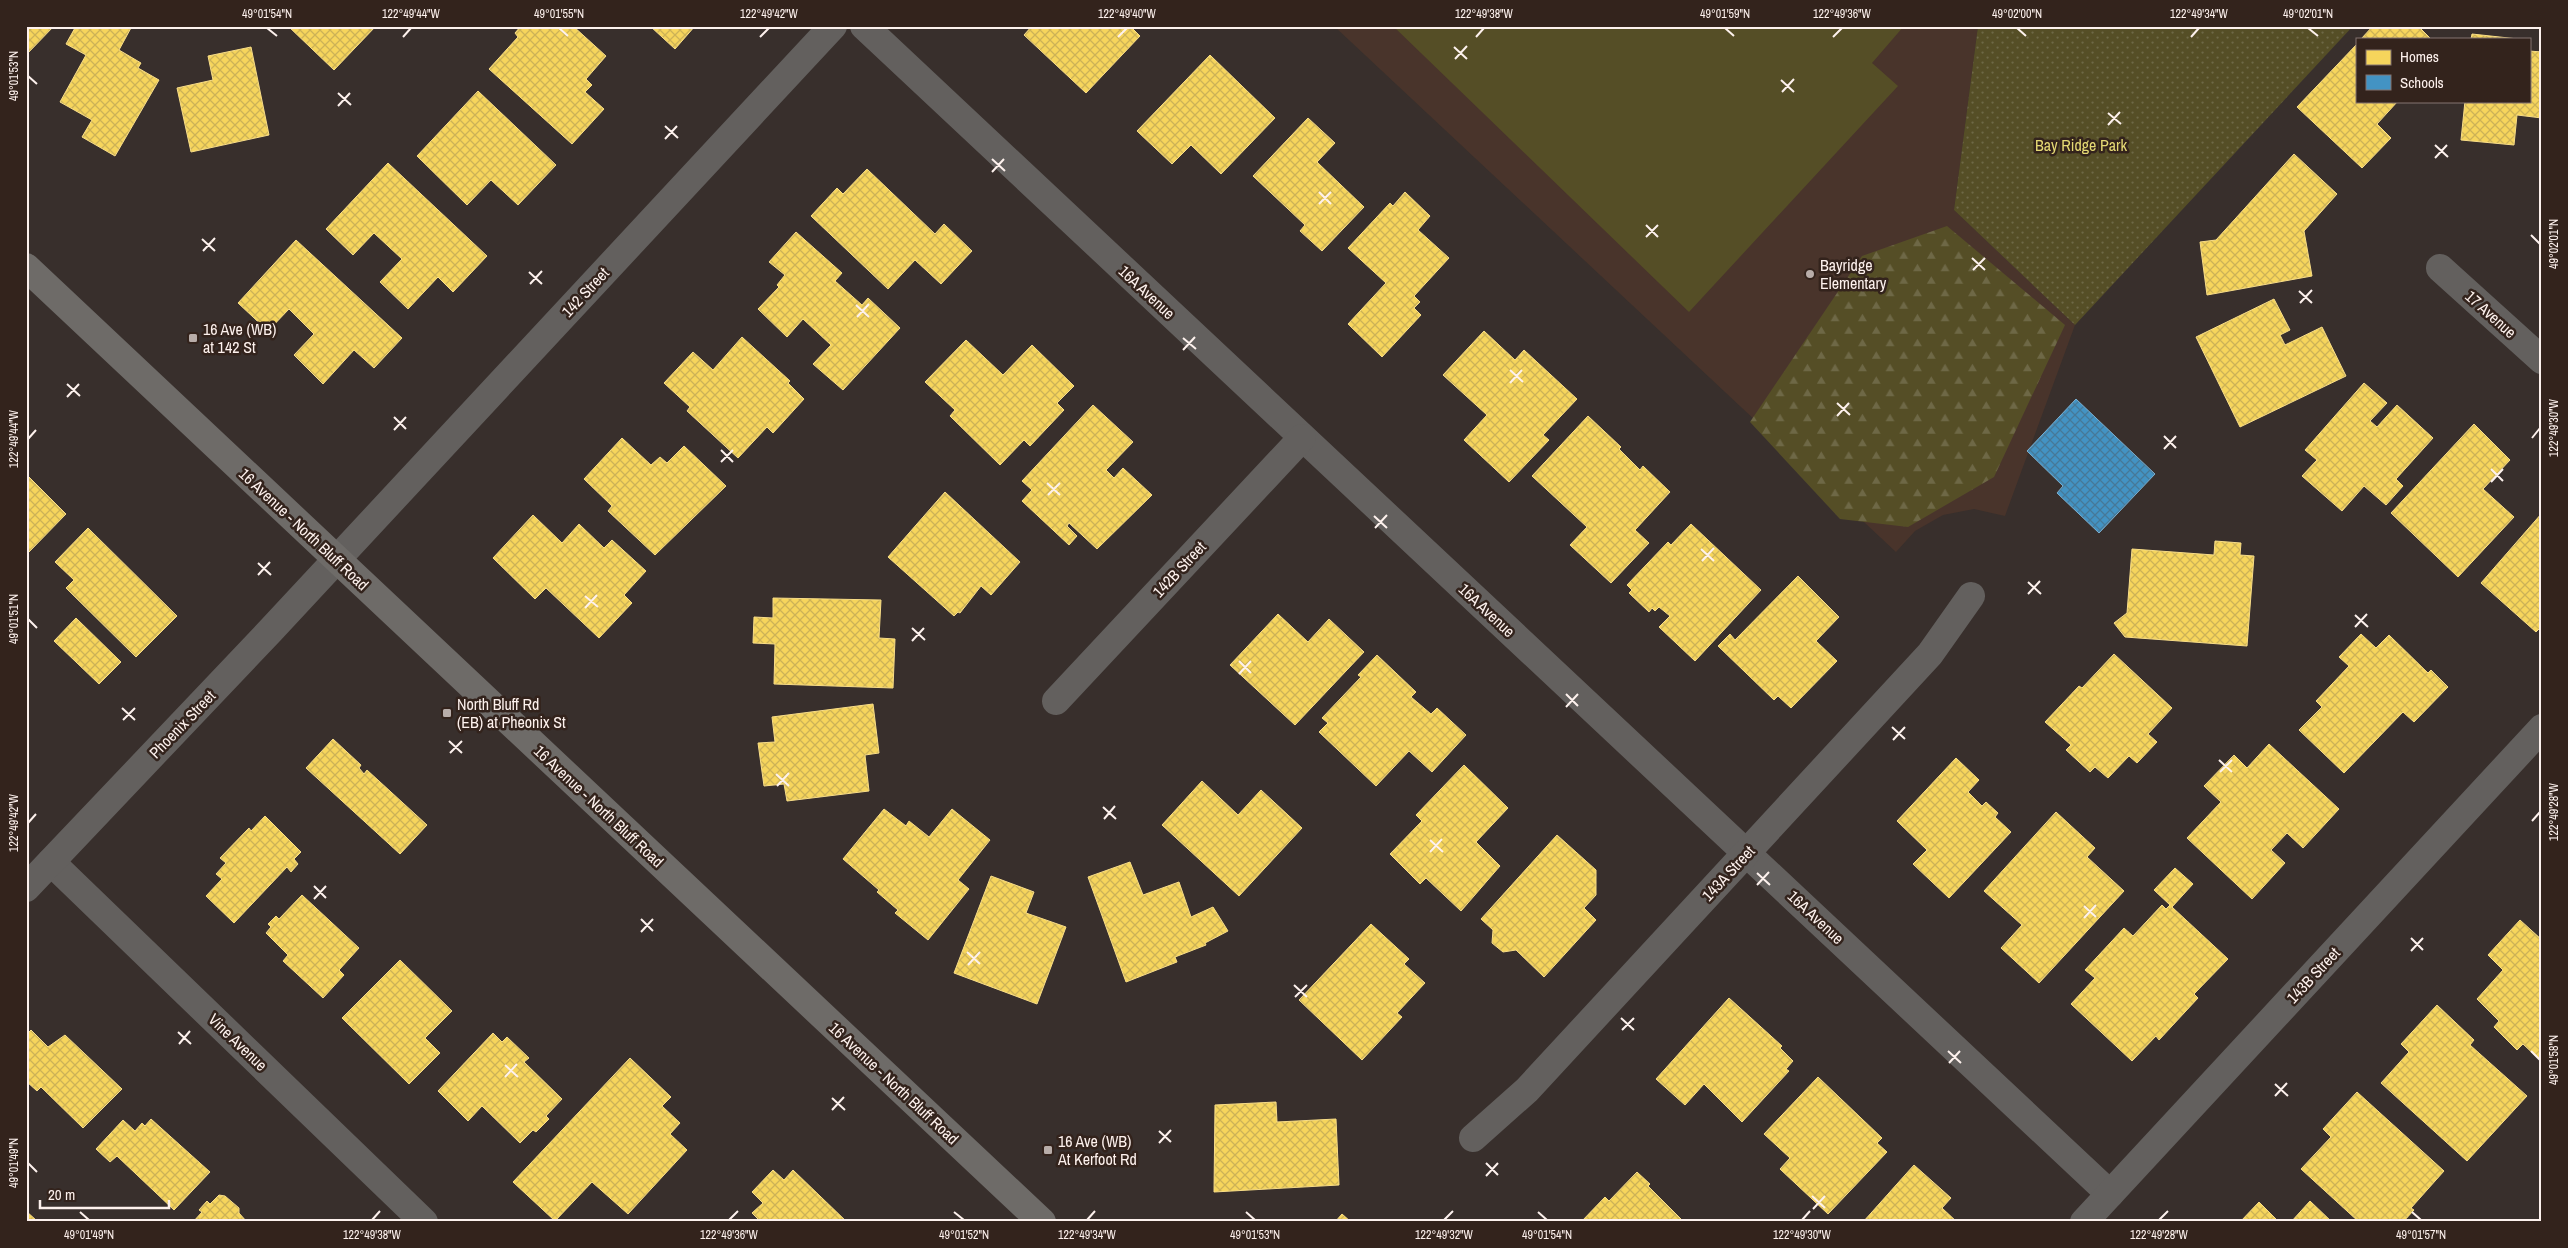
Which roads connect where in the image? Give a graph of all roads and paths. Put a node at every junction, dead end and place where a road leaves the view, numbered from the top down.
1 (834, 26) edge
2 (864, 26) edge
3 (26, 267) edge
4 (2440, 268) dead end
5 (2542, 360) edge
6 (1302, 438) junction
7 (337, 559) junction
8 (1971, 596) dead end
9 (1056, 701) dead end
10 (2542, 728) edge
11 (1747, 852) junction
12 (51, 862) junction
13 (26, 888) edge
14 (1473, 1138) dead end
15 (2110, 1194) junction
16 (424, 1222) edge
17 (1042, 1222) edge
18 (2084, 1222) edge

1 - 7 street, 142 Street
2 - 6 street, 16A Avenue
3 - 7 main road, 16 Avenue - North Bluff Road
4 - 5 street, 17 Avenue
6 - 9 street, 142B Street
6 - 11 street, 16A Avenue
7 - 12 street, Phoenix Street
7 - 17 main road, 16 Avenue - North Bluff Road
8 - 11 street, 143A Street
10 - 15 street, 143B Street
11 - 14 street, 143A Street
11 - 15 street, 16A Avenue
12 - 13 street, Phoenix Street
12 - 16 street, Vine Avenue
15 - 18 street, 143B Street

